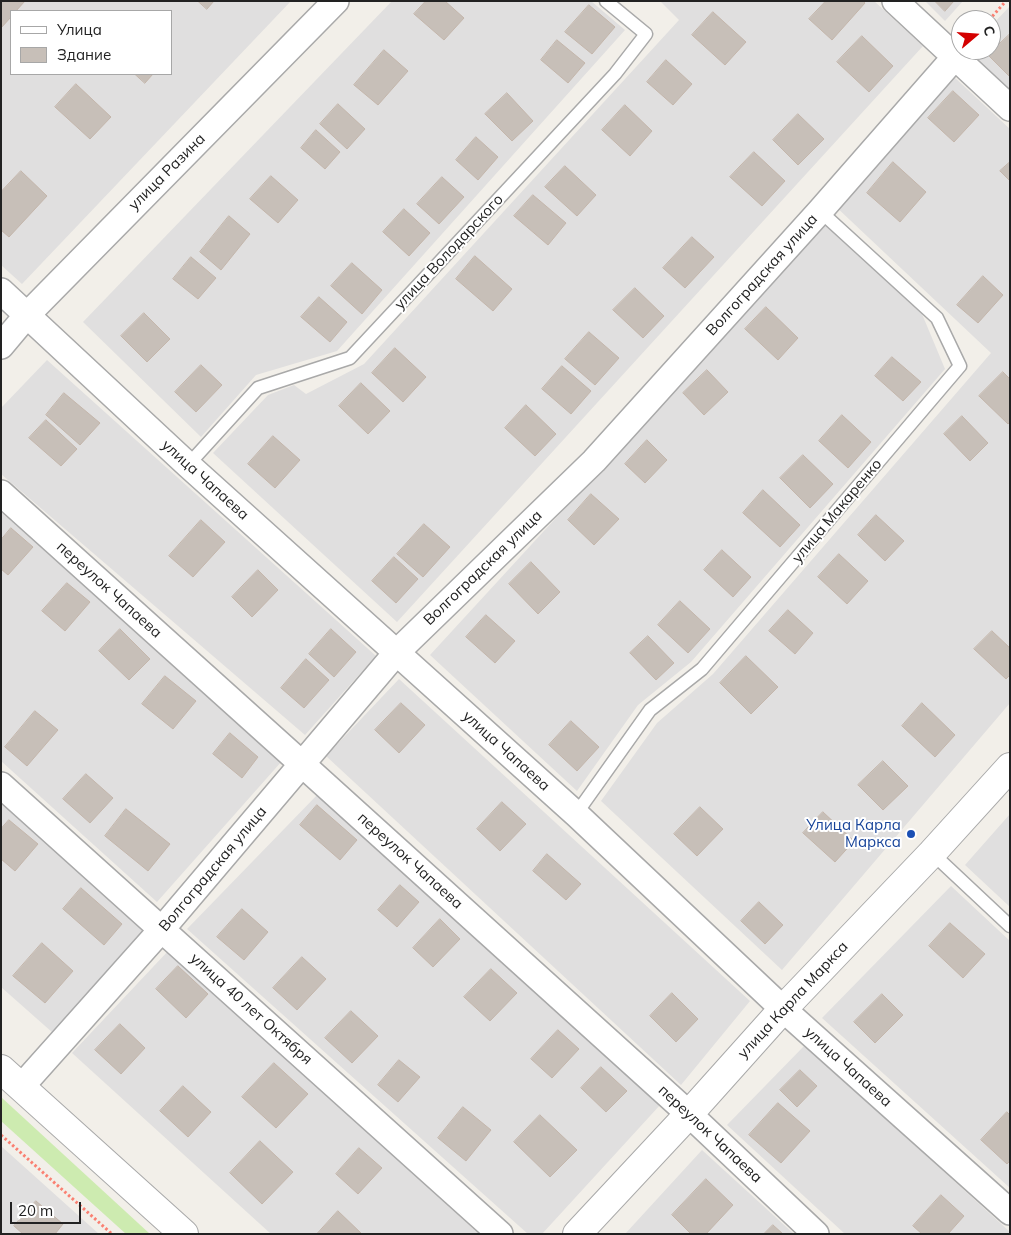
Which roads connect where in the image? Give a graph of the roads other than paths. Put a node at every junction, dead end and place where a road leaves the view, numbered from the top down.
1 (336, 1) edge
2 (606, 1) edge
3 (895, 1) edge
4 (951, 55) edge
5 (952, 60) edge
6 (956, 60) edge
7 (1010, 108) edge
8 (820, 211) junction
9 (1, 292) edge
10 (27, 315) junction
11 (1, 346) edge
12 (188, 465) junction
13 (1, 493) edge
14 (397, 652) junction
15 (302, 764) junction
16 (1010, 767) edge
17 (1, 785) edge
18 (576, 814) junction
19 (932, 853) junction
20 (1010, 926) edge
21 (162, 929) junction
22 (783, 1009) junction
23 (1, 1069) edge
24 (21, 1087) junction
25 (689, 1114) junction
26 (1010, 1212) edge
27 (184, 1234) edge
28 (500, 1234) edge
29 (577, 1234) edge
30 (816, 1234) edge

1 - 10 street, улица Разина
2 - 12 lane, улица Володарского
3 - 4 street
5 - 8 street, Волгоградская улица
6 - 7 street
8 - 14 street, Волгоградская улица
8 - 18 lane, улица Макаренко
9 - 10 street, улица Чапаева
10 - 11 street, улица Разина
10 - 12 street, улица Чапаева
12 - 14 street, улица Чапаева
13 - 15 street, переулок Чапаева
14 - 15 street, Волгоградская улица
14 - 18 street, улица Чапаева
15 - 21 street, Волгоградская улица
15 - 25 street, переулок Чапаева
16 - 19 street, улица Карла Маркса
17 - 21 street, улица 40 лет Октября
18 - 22 street, улица Чапаева
19 - 20 lane
19 - 22 street, улица Карла Маркса
21 - 24 street, Волгоградская улица
21 - 28 street, улица 40 лет Октября
22 - 25 street, улица Карла Маркса
22 - 26 street, улица Чапаева
23 - 24 street
24 - 27 street
25 - 29 street, улица Карла Маркса
25 - 30 street, переулок Чапаева

